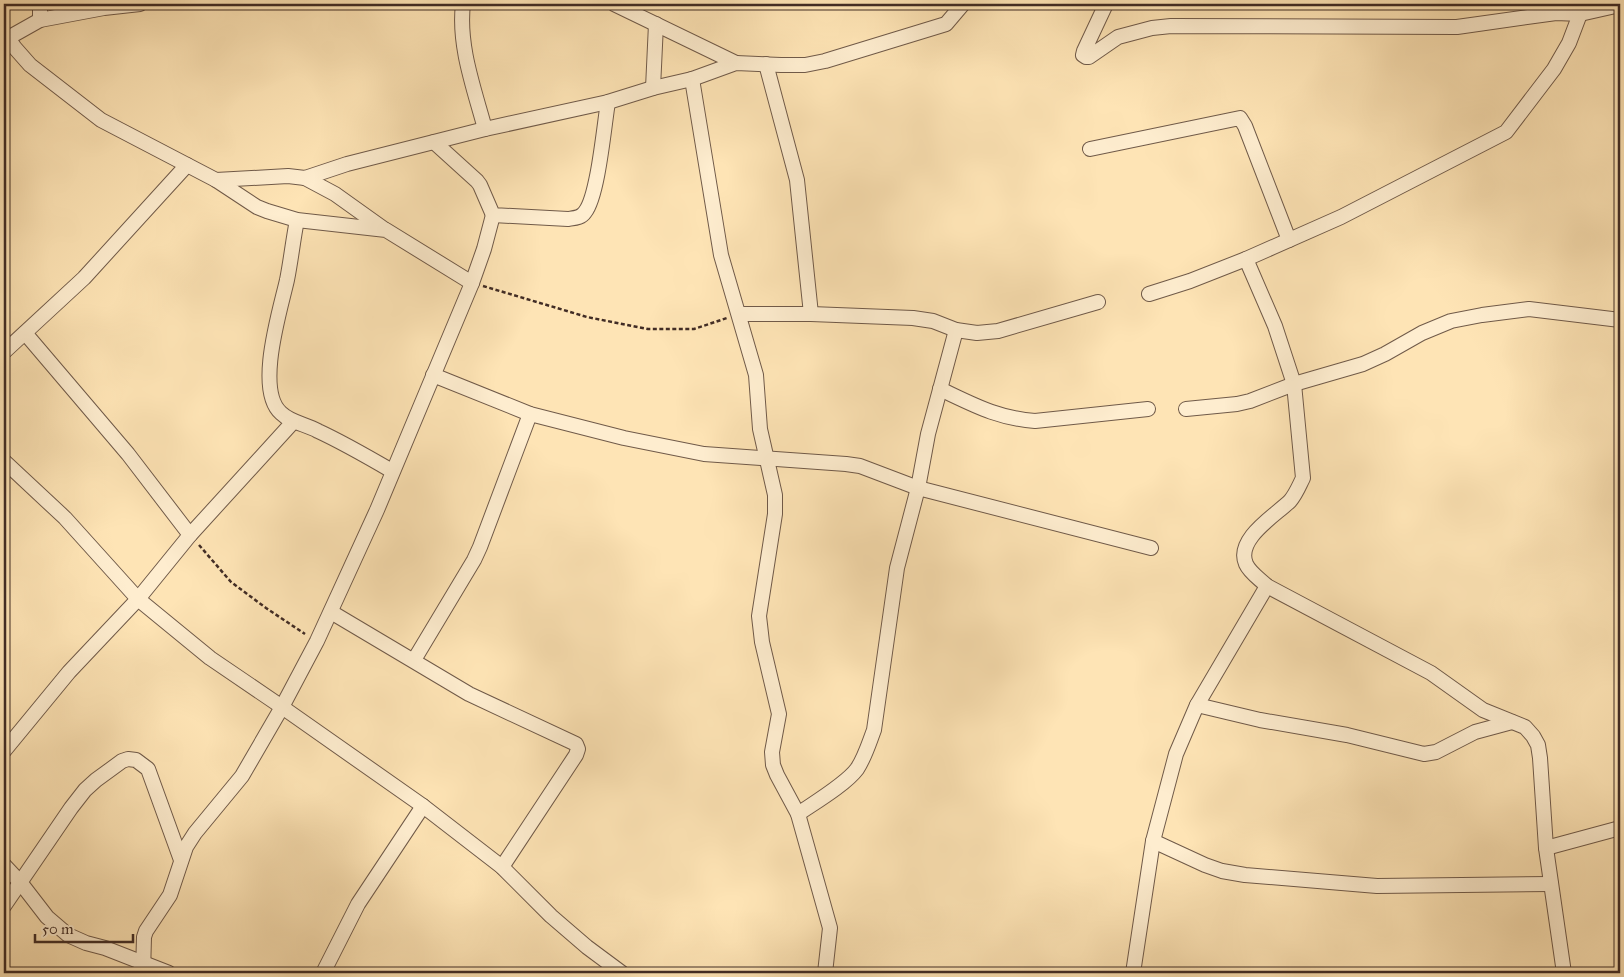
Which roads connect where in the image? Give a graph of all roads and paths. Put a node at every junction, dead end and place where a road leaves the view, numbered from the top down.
1 (40, 4) edge
2 (140, 4) edge
3 (463, 4) edge
4 (614, 4) edge
5 (962, 4) edge
6 (1106, 4) edge
7 (1620, 5) edge
8 (1554, 9) edge
9 (1580, 14) junction
10 (40, 20) junction
11 (656, 24) junction
12 (6, 37) edge
13 (736, 63) junction
14 (766, 64) junction
15 (692, 79) junction
16 (653, 88) junction
17 (608, 102) junction
18 (485, 129) junction
19 (434, 142) junction
20 (1090, 149) dead end
21 (187, 164) junction
22 (305, 178) junction
23 (216, 180) junction
24 (493, 215) junction
25 (297, 220) junction
26 (386, 230) junction
27 (1289, 240) junction
28 (1246, 259) junction
29 (472, 283) junction
30 (1149, 294) dead end
31 (1098, 302) dead end
32 (739, 314) junction
33 (811, 314) junction
34 (1620, 320) edge
35 (956, 330) junction
36 (25, 333) junction
37 (4, 352) edge
38 (433, 375) junction
39 (1294, 384) junction
40 (940, 389) junction
41 (1148, 409) dead end
42 (1186, 409) dead end
43 (530, 414) junction
44 (293, 422) junction
45 (768, 458) junction
46 (4, 461) edge
47 (392, 471) junction
48 (918, 488) junction
49 (190, 535) junction
50 (1151, 548) dead end
51 (1267, 586) junction
52 (138, 599) junction
53 (331, 612) junction
54 (317, 641) junction
55 (414, 660) junction
56 (282, 706) junction
57 (1197, 706) junction
58 (1512, 722) junction
59 (4, 751) edge
60 (422, 806) junction
61 (798, 814) junction
62 (1620, 828) edge
63 (1153, 841) junction
64 (1546, 848) junction
65 (181, 860) junction
66 (4, 865) edge
67 (502, 868) junction
68 (20, 882) junction
69 (1551, 884) junction
70 (4, 906) edge
71 (142, 968) edge
72 (168, 973) edge
73 (323, 973) edge
74 (622, 973) edge
75 (825, 973) edge
76 (1133, 973) edge
77 (1564, 973) edge

1 - 10 street
2 - 10 street
3 - 18 street
4 - 11 street
5 - 14 street
6 - 8 street
7 - 9 street
8 - 9 street
9 - 27 street
10 - 12 street
11 - 13 street
11 - 16 street
12 - 21 street
13 - 14 street
13 - 15 street
14 - 33 street
15 - 16 street
15 - 32 street
16 - 17 street
17 - 18 street
17 - 24 street
18 - 19 street
19 - 22 street
19 - 24 street
20 - 27 street
21 - 23 street
21 - 36 street
22 - 23 street
22 - 26 street
23 - 25 street
24 - 29 street
25 - 26 street
25 - 44 street
26 - 29 street
27 - 28 street
28 - 30 street
28 - 39 street
29 - 32 path
29 - 38 street
31 - 35 street
32 - 33 street
32 - 45 street
33 - 35 street
34 - 39 street
35 - 40 street
36 - 37 street
36 - 49 street
38 - 43 street
38 - 47 street
39 - 42 street
39 - 51 street
40 - 41 street
40 - 48 street
43 - 45 street
43 - 55 street
44 - 47 street
44 - 49 street
45 - 48 street
45 - 61 street
46 - 52 street
47 - 53 street
48 - 50 street
48 - 61 street
49 - 52 street
49 - 54 path
51 - 57 street
51 - 58 street
52 - 56 street
52 - 59 street
53 - 54 street
53 - 55 street
54 - 56 street
55 - 67 street
56 - 60 street
56 - 65 street
57 - 58 street
57 - 63 street
58 - 64 street
60 - 67 street
60 - 73 street
61 - 75 street
62 - 64 street
63 - 69 street
63 - 76 street
64 - 69 street
65 - 68 street
65 - 71 street
66 - 68 street
67 - 74 street
68 - 70 street
68 - 71 street
69 - 77 street
71 - 72 street

